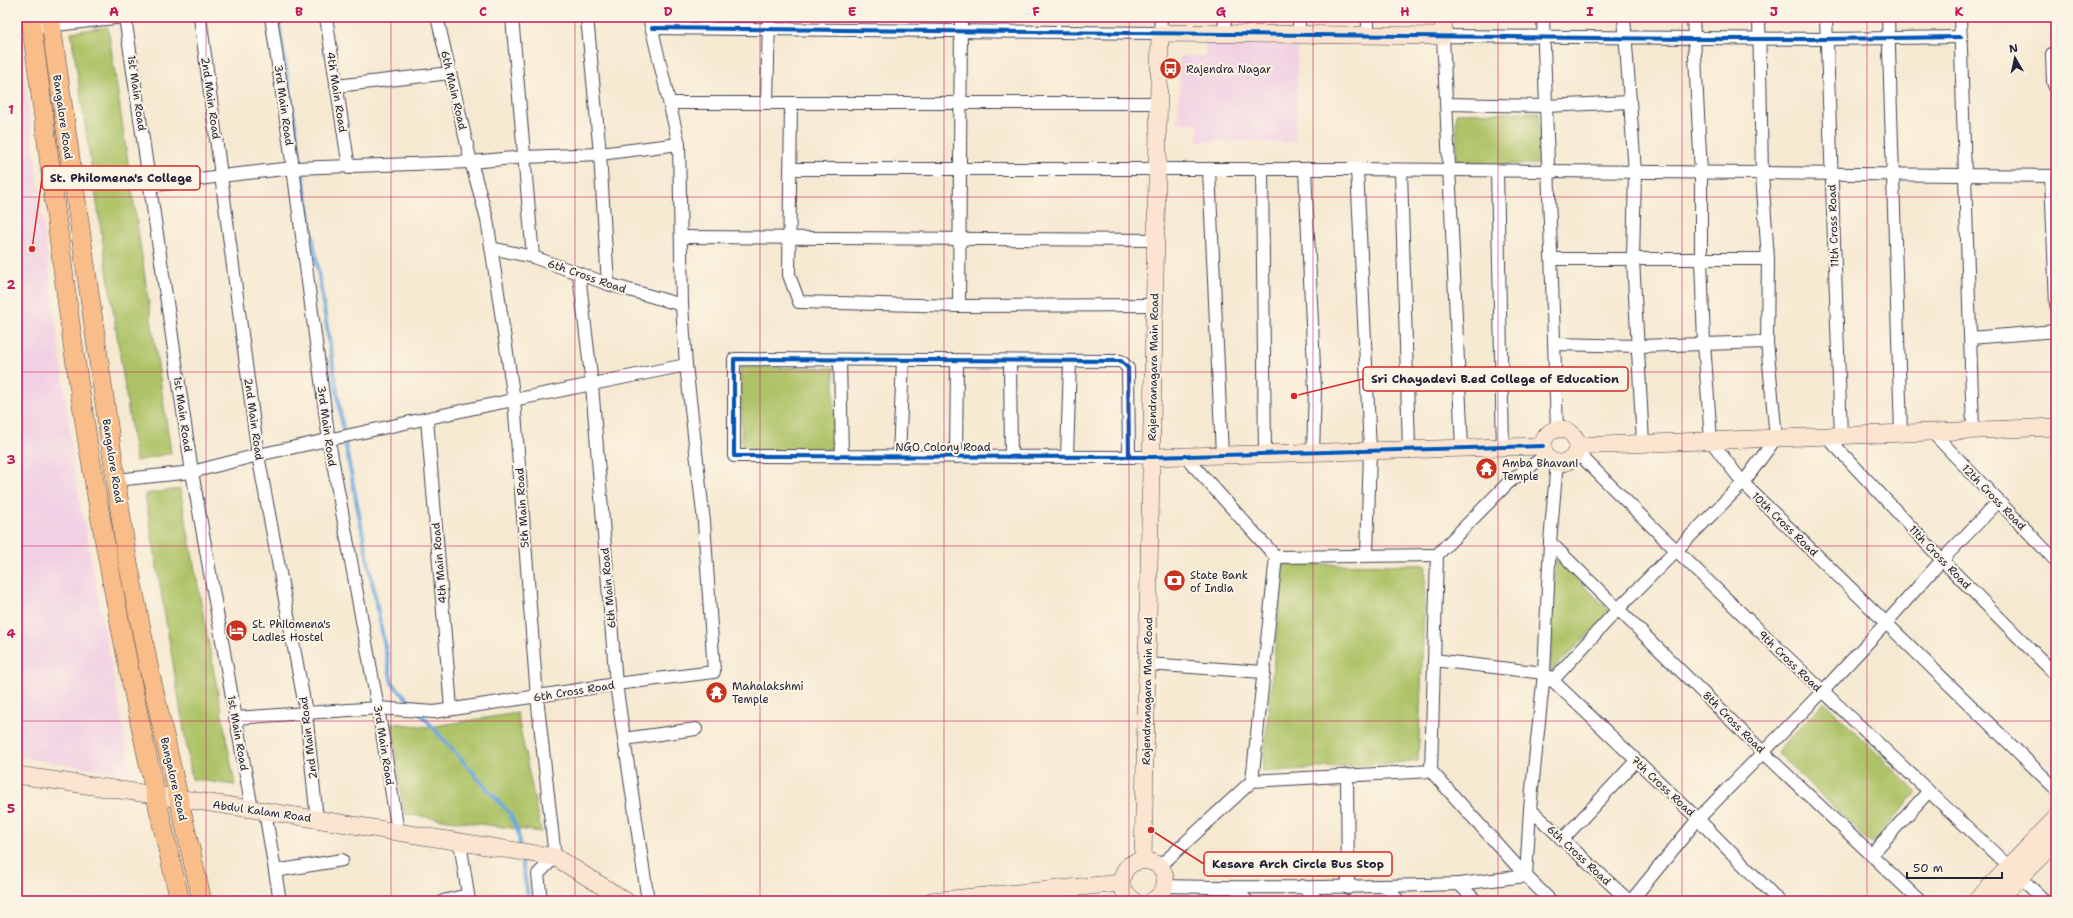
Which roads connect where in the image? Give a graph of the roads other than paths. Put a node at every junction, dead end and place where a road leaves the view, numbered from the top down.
1 (124, 17) edge
2 (200, 17) edge
3 (271, 17) edge
4 (326, 17) edge
5 (437, 17) edge
6 (512, 17) edge
7 (587, 17) edge
8 (961, 17) edge
9 (1299, 17) edge
10 (1368, 17) edge
11 (1444, 17) edge
12 (1543, 17) edge
13 (1624, 17) edge
14 (1693, 17) edge
15 (1759, 17) edge
16 (1826, 17) edge
17 (1888, 17) edge
18 (1960, 17) edge
19 (50, 22) edge
20 (651, 22) edge
21 (30, 23) edge
22 (769, 23) edge
23 (1161, 25) edge
24 (1225, 25) edge
25 (961, 31) junction
26 (1299, 34) junction
27 (1368, 35) junction
28 (1443, 36) junction
29 (1544, 37) junction
30 (1961, 37) junction
31 (1625, 38) junction
32 (1759, 38) junction
33 (1889, 38) junction
34 (1694, 39) junction
35 (1827, 40) junction
36 (2056, 52) edge
37 (450, 73) junction
38 (336, 86) junction
39 (2056, 90) edge
40 (1630, 102) junction
41 (670, 103) junction
42 (766, 103) junction
43 (792, 103) junction
44 (960, 103) junction
45 (1159, 103) junction
46 (1447, 104) junction
47 (1546, 106) junction
48 (679, 144) junction
49 (600, 154) junction
50 (524, 157) junction
51 (471, 162) junction
52 (293, 168) junction
53 (349, 168) junction
54 (790, 169) junction
55 (1262, 169) junction
56 (1306, 169) junction
57 (1357, 169) junction
58 (959, 170) junction
59 (1158, 170) junction
60 (1209, 170) junction
61 (1401, 170) junction
62 (1451, 171) junction
63 (1497, 171) junction
64 (1548, 171) junction
65 (1635, 172) junction
66 (1701, 173) junction
67 (1762, 174) junction
68 (1831, 174) junction
69 (1893, 175) junction
70 (221, 176) junction
71 (1965, 176) junction
72 (2053, 176) edge
73 (150, 186) junction
74 (681, 237) junction
75 (789, 237) junction
76 (958, 239) junction
77 (1156, 240) junction
78 (491, 248) junction
79 (533, 257) junction
80 (1552, 259) junction
81 (1633, 259) junction
82 (1701, 259) junction
83 (1768, 259) junction
84 (579, 274) junction
85 (608, 284) junction
86 (682, 305) junction
87 (2056, 305) edge
88 (959, 306) junction
89 (1155, 306) junction
90 (2056, 331) edge
91 (1970, 338) junction
92 (1767, 342) junction
93 (1555, 344) junction
94 (1704, 344) junction
95 (1639, 346) junction
96 (840, 360) junction
97 (903, 360) junction
98 (957, 361) junction
99 (1010, 361) junction
100 (1070, 362) junction
101 (686, 365) junction
102 (592, 384) junction
103 (514, 400) junction
104 (427, 419) junction
105 (2056, 427) edge
106 (1558, 429) junction
107 (1973, 430) junction
108 (1932, 432) junction
109 (1901, 433) junction
110 (1834, 436) junction
111 (1776, 438) junction
112 (1711, 440) junction
113 (329, 441) junction
114 (1643, 443) junction
115 (1503, 447) junction
116 (1462, 448) junction
117 (1577, 448) junction
118 (1409, 449) junction
119 (1370, 450) junction
120 (1313, 452) junction
121 (1265, 454) junction
122 (1549, 454) junction
123 (258, 455) junction
124 (1222, 455) junction
125 (842, 456) junction
126 (899, 456) junction
127 (1185, 456) junction
128 (956, 457) junction
129 (1011, 457) junction
130 (1067, 457) junction
131 (1129, 457) junction
132 (1152, 457) junction
133 (192, 472) junction
134 (116, 480) junction
135 (1743, 483) junction
136 (1998, 502) junction
137 (1550, 542) junction
138 (1676, 552) junction
139 (1367, 555) junction
140 (1437, 555) junction
141 (1276, 557) junction
142 (1942, 560) junction
143 (2056, 561) edge
144 (1619, 608) junction
145 (1886, 623) junction
146 (1434, 660) junction
147 (1147, 664) junction
148 (1264, 672) junction
149 (2056, 675) edge
150 (1548, 677) junction
151 (616, 684) junction
152 (1822, 692) junction
153 (537, 697) junction
154 (378, 708) junction
155 (452, 708) junction
156 (306, 712) junction
157 (235, 718) junction
158 (696, 729) dead end
159 (624, 739) junction
160 (1764, 753) junction
161 (1636, 761) junction
162 (1431, 771) junction
163 (17, 775) edge
164 (1347, 775) junction
165 (1252, 781) junction
166 (2056, 790) edge
167 (1928, 792) junction
168 (156, 796) junction
169 (179, 799) junction
170 (1530, 809) junction
171 (258, 810) junction
172 (2056, 818) edge
173 (1698, 819) junction
174 (317, 820) junction
175 (398, 832) junction
176 (1562, 840) junction
177 (460, 842) junction
178 (2056, 842) edge
179 (1871, 855) junction
180 (555, 857) junction
181 (342, 860) dead end
182 (1143, 860) junction
183 (1159, 867) junction
184 (275, 871) junction
185 (2015, 872) junction
186 (1526, 876) junction
187 (1122, 883) junction
188 (1458, 884) junction
189 (1302, 886) junction
190 (1385, 886) junction
191 (1235, 888) junction
192 (1348, 888) junction
193 (610, 895) edge
194 (1160, 896) edge
195 (468, 898) edge
196 (180, 901) edge
197 (202, 901) edge
198 (280, 901) edge
199 (443, 901) edge
200 (541, 901) edge
201 (626, 901) edge
202 (648, 901) edge
203 (931, 901) edge
204 (1134, 901) edge
205 (1247, 901) edge
206 (1318, 901) edge
207 (1399, 901) edge
208 (1476, 901) edge
209 (1551, 901) edge
210 (1630, 901) edge
211 (1779, 901) edge
212 (1920, 901) edge
213 (1976, 901) edge
214 (1997, 901) edge
215 (2045, 901) edge

1 - 19 street
1 - 73 street, 1st Main Road
2 - 70 street, 2nd Main Road
3 - 52 street, 3rd Main Road
4 - 38 street, 4th Main Road
5 - 37 street, 6th Main Road
6 - 50 street
7 - 49 street
8 - 25 street
9 - 26 street
10 - 27 street
11 - 28 street
12 - 29 street
13 - 31 street
14 - 34 street
15 - 32 street
16 - 35 street, 11th Cross Road
17 - 33 street
18 - 30 street
19 - 21 street
19 - 134 main road, Bangalore Road
20 - 22 street
20 - 41 street
21 - 168 main road, Bangalore Road
22 - 25 street
22 - 42 street
23 - 24 street
23 - 25 street
23 - 45 street, Rajendranagara Main Road
24 - 26 street
25 - 44 street
26 - 27 street
27 - 28 street
28 - 29 street
28 - 46 street
29 - 31 street
29 - 47 street
30 - 33 street
30 - 71 street
31 - 34 street
31 - 40 street
32 - 34 street
32 - 35 street
32 - 67 street
33 - 35 street
33 - 69 street
34 - 66 street
35 - 68 street, 11th Cross Road
36 - 39 street
37 - 38 street
37 - 51 street, 6th Main Road
38 - 53 street, 4th Main Road
40 - 47 street
40 - 65 street
41 - 42 street
41 - 48 street
42 - 43 street
43 - 44 street
43 - 54 street
44 - 45 street
44 - 58 street
45 - 59 street, Rajendranagara Main Road
46 - 47 street
46 - 62 street
47 - 64 street
48 - 49 street
48 - 74 street
49 - 50 street
49 - 85 street
50 - 51 street
50 - 79 street
51 - 53 street
51 - 78 street, 5th Main Road
52 - 53 street
52 - 70 street
52 - 113 street, 3rd Main Road
54 - 58 street
54 - 75 street
55 - 56 street
55 - 60 street
55 - 121 street
56 - 57 street
56 - 120 street
57 - 61 street
57 - 119 street
58 - 59 street
58 - 76 street
59 - 60 street
59 - 77 street, Rajendranagara Main Road
60 - 124 street
61 - 62 street
61 - 118 street
62 - 63 street
62 - 116 street
63 - 64 street
63 - 115 street
64 - 65 street
64 - 80 street
65 - 66 street
65 - 81 street
66 - 67 street
66 - 82 street
67 - 68 street
67 - 83 street
68 - 69 street
68 - 110 street, 11th Cross Road
69 - 71 street
69 - 109 street
70 - 73 street
70 - 123 street, 2nd Main Road
71 - 72 street
71 - 91 street
72 - 87 street
73 - 133 street, 1st Main Road
74 - 75 street
74 - 86 street
75 - 76 street
75 - 88 street
76 - 77 street
76 - 88 street
77 - 89 street, Rajendranagara Main Road
78 - 79 street, 6th Cross Road
78 - 103 street, 5th Main Road
79 - 84 street, 6th Cross Road
80 - 81 street
80 - 93 street
81 - 82 street
81 - 95 street
82 - 83 street
82 - 94 street
83 - 92 street
84 - 85 street, 6th Cross Road
84 - 102 street, 6th Main Road
85 - 86 street, 6th Cross Road
86 - 101 street
88 - 89 street
89 - 132 street, Rajendranagara Main Road
90 - 91 street
91 - 107 street
92 - 94 street
92 - 111 street
93 - 95 street
93 - 106 street
94 - 95 street
94 - 112 street
95 - 114 street
96 - 97 street
96 - 125 street
96 - 125 street, NGO Colony Road
97 - 98 street
97 - 126 street
98 - 99 street
98 - 128 street
99 - 100 street
99 - 129 street
100 - 130 street
100 - 131 street
101 - 102 street
101 - 151 street, 6th Cross Road
102 - 103 street
102 - 151 street, 6th Main Road
103 - 104 street
103 - 153 street, 5th Main Road
104 - 113 street
104 - 155 street, 4th Main Road
105 - 107 street
106 - 117 street
106 - 122 street
107 - 108 street
108 - 109 street
108 - 136 street, 12th Cross Road
109 - 110 street
110 - 111 street
110 - 142 street, 11th Cross Road
111 - 112 street
111 - 135 street
112 - 114 street
112 - 135 street, 10th Cross Road
113 - 123 street
113 - 154 street, 3rd Main Road
114 - 117 street
115 - 116 street
115 - 122 street
116 - 118 street
117 - 122 street
117 - 138 street, 9th Cross Road
118 - 119 street
119 - 120 street
119 - 139 street
120 - 121 street
121 - 124 street
122 - 137 street
122 - 140 street
123 - 133 street
123 - 156 street, 2nd Main Road
124 - 127 street
125 - 126 street, NGO Colony Road
126 - 128 street, NGO Colony Road
127 - 132 street
127 - 141 street
128 - 129 street, NGO Colony Road
129 - 130 street, NGO Colony Road
130 - 131 street, NGO Colony Road
131 - 132 street, NGO Colony Road
132 - 147 street, Rajendranagara Main Road
133 - 134 street
133 - 157 street, 1st Main Road
134 - 169 main road, Bangalore Road
135 - 138 street
135 - 145 street, 10th Cross Road
136 - 142 street
136 - 143 street, 12th Cross Road
137 - 144 street, 8th Cross Road
137 - 150 street
138 - 144 street
138 - 152 street, 9th Cross Road
139 - 140 street
139 - 141 street
140 - 146 street
141 - 148 street
142 - 145 street
142 - 149 street, 11th Cross Road
144 - 150 street
144 - 160 street, 8th Cross Road
145 - 152 street
145 - 166 street, 10th Cross Road
146 - 150 street
146 - 162 street
147 - 148 street
147 - 182 street, Rajendranagara Main Road
148 - 165 street
150 - 161 street, 7th Cross Road
150 - 170 street
151 - 153 street, 6th Cross Road
151 - 159 street, 6th Main Road
152 - 160 street
152 - 167 street, 9th Cross Road
153 - 155 street, 6th Cross Road
153 - 180 street, 5th Main Road
154 - 155 street, 6th Cross Road
154 - 156 street, 6th Cross Road
154 - 175 street, 3rd Main Road
156 - 157 street, 6th Cross Road
156 - 174 street, 2nd Main Road
157 - 171 street, 1st Main Road
158 - 159 street
159 - 202 street, 6th Main Road
160 - 173 street
160 - 179 street, 8th Cross Road
161 - 173 street, 7th Cross Road
161 - 176 street
162 - 164 street
162 - 186 street
163 - 168 street, Abdul Kalam Road
164 - 165 street
164 - 192 street
165 - 183 street
167 - 179 street
167 - 185 street, 9th Cross Road
168 - 169 street, Abdul Kalam Road
168 - 196 main road, Bangalore Road
169 - 171 street, Abdul Kalam Road
169 - 197 main road, Bangalore Road
170 - 176 street, 6th Cross Road
170 - 186 street
171 - 174 street, Abdul Kalam Road
171 - 184 street, 1st Main Road
172 - 185 street
173 - 210 street
173 - 211 street, 7th Cross Road
174 - 175 street, Abdul Kalam Road
175 - 177 street, Abdul Kalam Road
176 - 210 street, 6th Cross Road
177 - 180 street, Abdul Kalam Road
177 - 195 street
178 - 185 street
179 - 212 street, 8th Cross Road
180 - 193 street
180 - 200 street
181 - 184 street
182 - 183 street
182 - 187 street
183 - 194 street
184 - 198 street, 1st Main Road
185 - 213 street
185 - 214 street
185 - 215 street, 9th Cross Road
186 - 188 street
186 - 209 street
187 - 203 street
187 - 204 street
188 - 190 street
188 - 208 street
189 - 191 street
189 - 192 street
189 - 206 street
190 - 192 street
190 - 207 street
191 - 194 street
191 - 205 street
193 - 201 street
195 - 199 street

